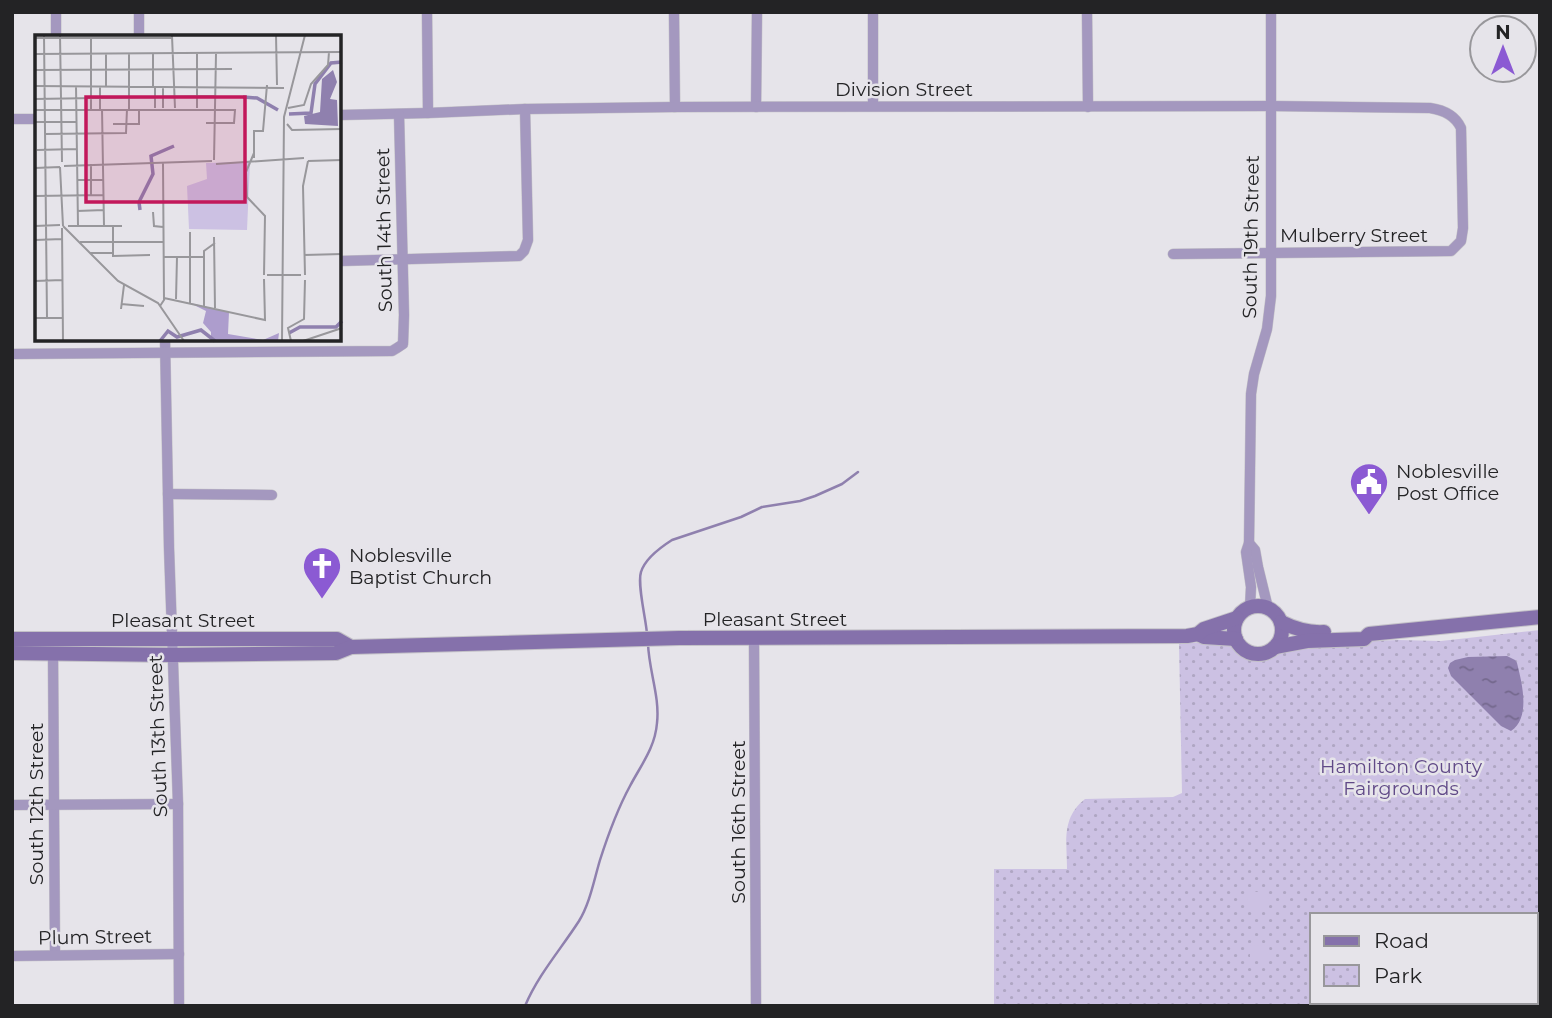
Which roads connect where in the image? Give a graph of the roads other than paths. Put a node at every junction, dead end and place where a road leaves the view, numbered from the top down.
1 (56, 12) edge
2 (139, 12) edge
3 (427, 12) edge
4 (674, 12) edge
5 (757, 12) edge
6 (873, 12) edge
7 (1087, 12) edge
8 (1270, 12) edge
9 (56, 35) edge
10 (139, 35) edge
11 (873, 106) junction
12 (1270, 106) junction
13 (675, 107) junction
14 (756, 107) junction
15 (1088, 107) junction
16 (525, 109) junction
17 (428, 113) junction
18 (399, 114) junction
19 (341, 115) edge
20 (35, 119) edge
21 (12, 120) edge
22 (1451, 251) joint
23 (1271, 253) junction
24 (1174, 254) dead end
25 (401, 260) junction
26 (341, 261) edge
27 (164, 341) edge
28 (165, 352) junction
29 (12, 354) edge
30 (168, 494) junction
31 (271, 495) dead end
32 (1249, 543) junction
33 (1250, 607) junction
34 (1269, 608) junction
35 (1540, 617) edge
36 (1237, 618) junction
37 (1281, 622) junction
38 (1198, 634) junction
39 (1369, 634) junction
40 (754, 638) junction
41 (12, 639) edge
42 (173, 639) junction
43 (1236, 639) junction
44 (351, 647) junction
45 (1275, 647) junction
46 (12, 653) edge
47 (53, 653) junction
48 (173, 655) junction
49 (178, 804) junction
50 (12, 805) edge
51 (54, 805) junction
52 (178, 954) junction
53 (55, 955) junction
54 (12, 956) edge
55 (179, 1006) edge
56 (756, 1006) edge

1 - 9 street
2 - 10 street
3 - 17 street
4 - 13 street
5 - 14 street
6 - 11 street
7 - 15 street
8 - 12 street, South 19th Street
11 - 14 street, Division Street
11 - 15 street, Division Street
12 - 15 street, Division Street
12 - 22 street, Division Street
12 - 23 street, South 19th Street
13 - 14 street, Division Street
13 - 16 street, Division Street
16 - 17 street, Division Street
16 - 25 street
17 - 18 street, Division Street
18 - 19 street, Division Street
18 - 25 street, South 14th Street
20 - 21 street
22 - 23 street, Mulberry Street
23 - 24 street, Mulberry Street
23 - 32 street, South 19th Street
25 - 26 street
25 - 28 street, South 14th Street
27 - 28 street, South 13th Street
28 - 29 street
28 - 30 street, South 13th Street
30 - 31 street
30 - 42 street, South 13th Street
32 - 33 street, South 19th Street
32 - 34 street, South 19th Street
33 - 34 street
33 - 36 street
34 - 37 street
35 - 39 street
36 - 38 street, Pleasant Street
36 - 43 street
37 - 39 street
37 - 45 street
38 - 40 street, Pleasant Street
38 - 43 street, Pleasant Street
39 - 45 street
40 - 44 street, Pleasant Street
40 - 56 street, South 16th Street
41 - 42 street, Pleasant Street
42 - 44 street, Pleasant Street
42 - 48 street, South 13th Street
43 - 45 street
44 - 48 street, Pleasant Street
46 - 47 street, Pleasant Street
47 - 48 street, Pleasant Street
47 - 51 street, South 12th Street
48 - 49 street, South 13th Street
49 - 51 street
49 - 52 street, South 13th Street
50 - 51 street
51 - 53 street, South 12th Street
52 - 53 street, Plum Street
52 - 55 street, South 13th Street
53 - 54 street, Plum Street

